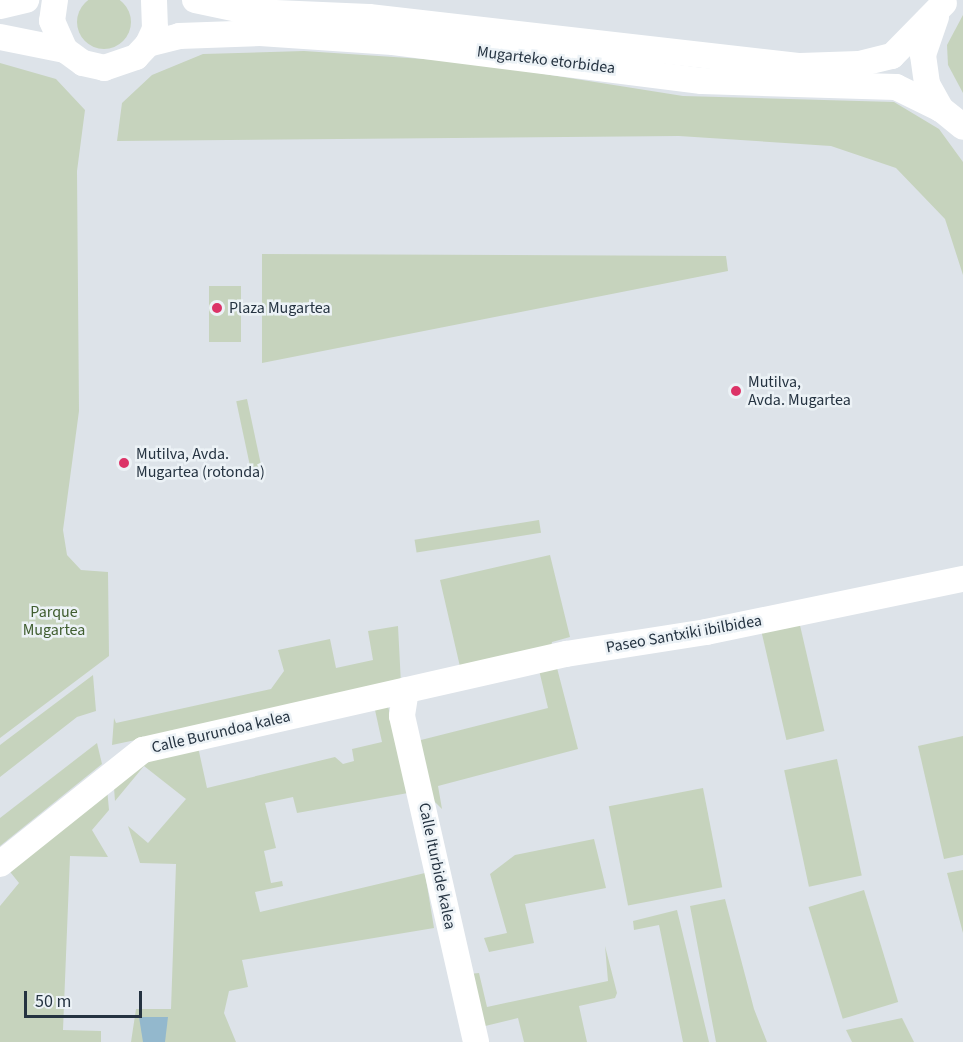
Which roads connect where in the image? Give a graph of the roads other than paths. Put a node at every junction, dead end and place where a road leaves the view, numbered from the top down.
1 (26, 0) edge
2 (55, 0) edge
3 (154, 0) edge
4 (195, 0) edge
5 (946, 2) edge
6 (0, 6) edge
7 (0, 37) edge
8 (148, 44) junction
9 (65, 50) junction
10 (941, 109) junction
11 (962, 129) edge
12 (963, 579) edge
13 (406, 690) junction
14 (0, 864) edge
15 (476, 1042) edge

1 - 6 street
2 - 9 street
3 - 8 street
4 - 5 street, Mugarteko etorbidea
5 - 10 street
7 - 9 street
8 - 9 street
8 - 10 street, Mugarteko etorbidea
10 - 11 street
12 - 13 street, Paseo Santxiki ibilbidea
13 - 14 street, Calle Burundoa kalea
13 - 15 street, Calle Iturbide kalea

